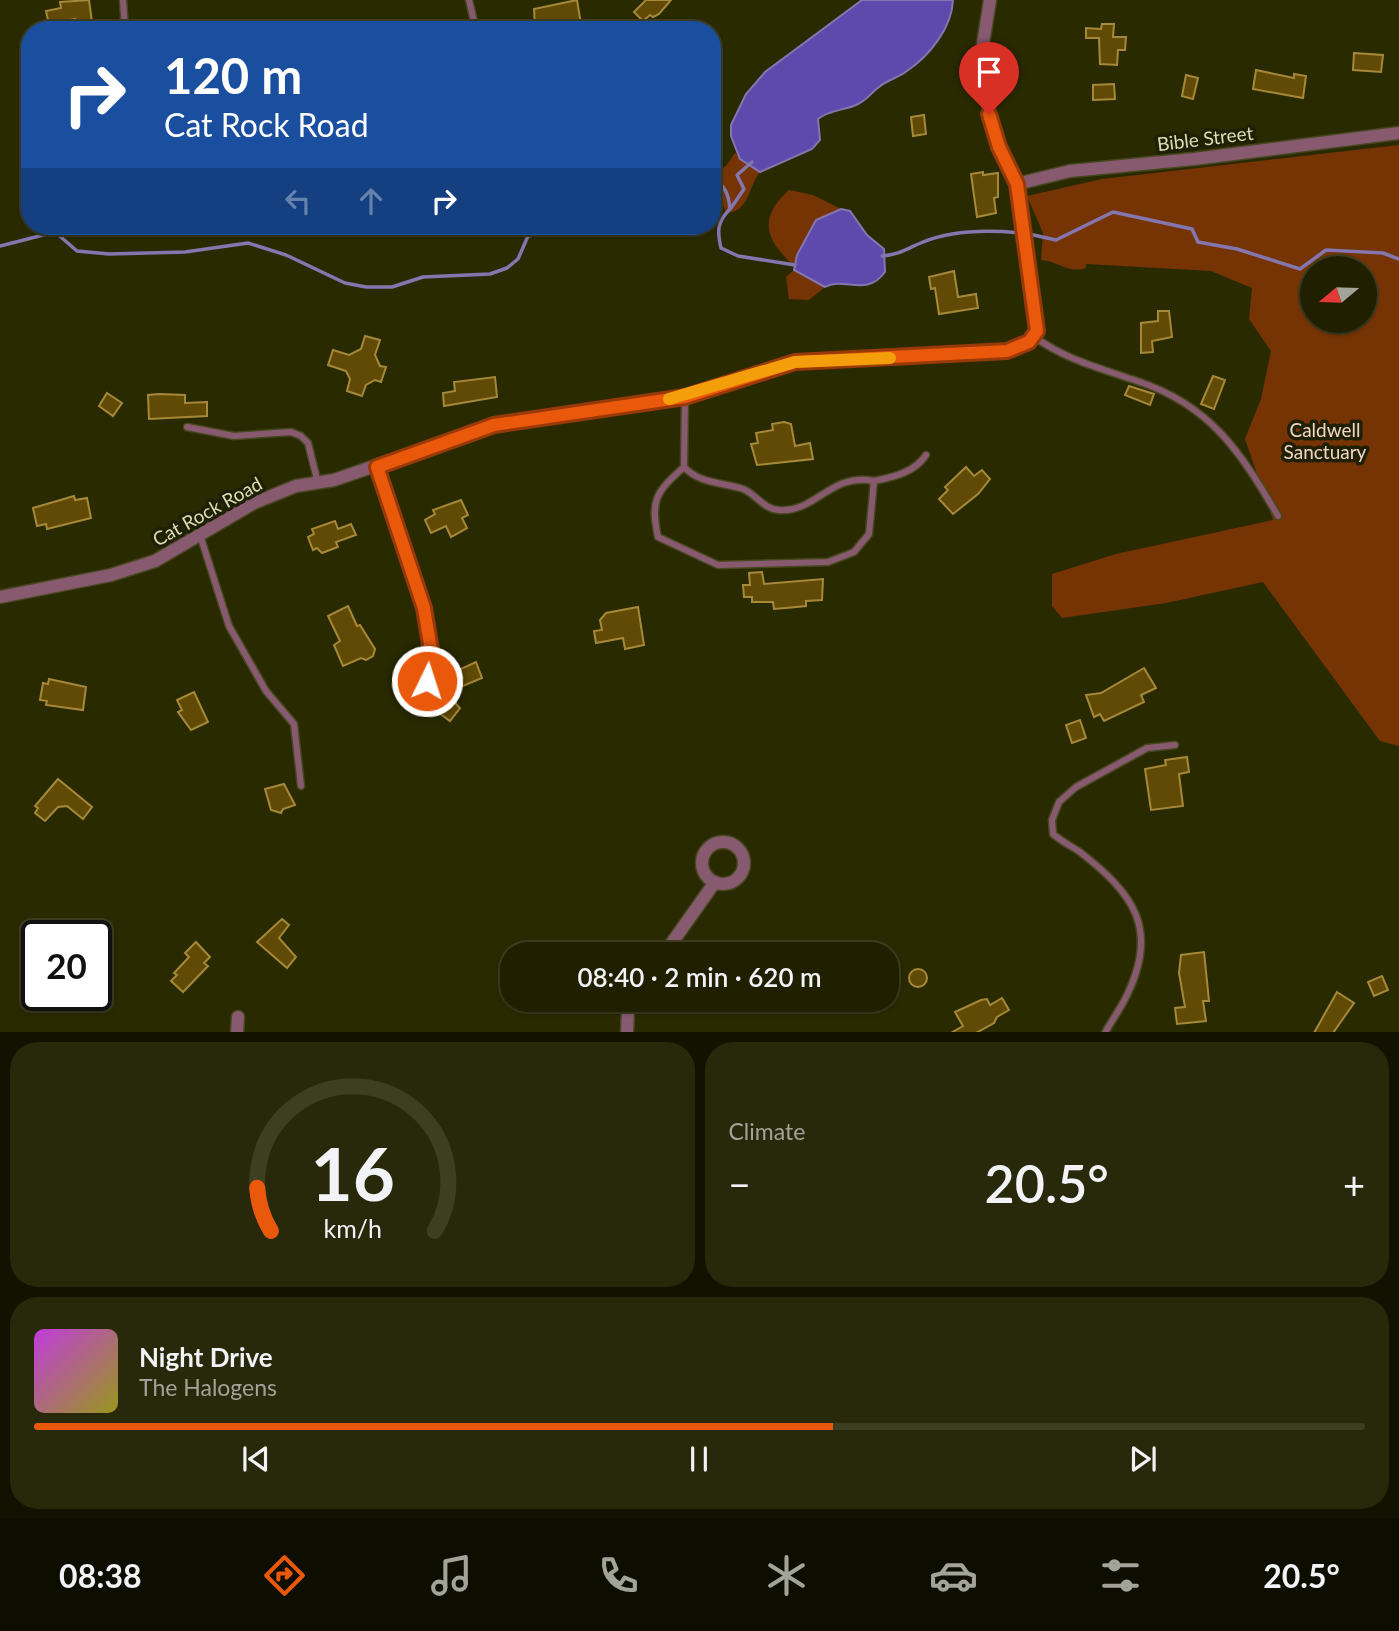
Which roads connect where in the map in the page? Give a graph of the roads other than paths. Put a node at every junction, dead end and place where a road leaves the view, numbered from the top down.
1 (123, 0) edge
2 (469, 0) edge
3 (990, 0) edge
4 (124, 21) edge
5 (474, 21) edge
6 (1399, 133) edge
7 (1017, 184) junction
8 (1033, 336) junction
9 (685, 397) junction
10 (187, 427) dead end
11 (926, 455) dead end
12 (377, 467) junction
13 (684, 467) junction
14 (874, 481) junction
15 (318, 483) junction
16 (1278, 516) dead end
17 (200, 535) junction
18 (0, 597) edge
19 (437, 702) dead end
20 (1175, 745) dead end
21 (301, 786) dead end
22 (715, 882) dead end
23 (672, 942) edge
24 (628, 1012) edge
25 (238, 1017) dead end
26 (237, 1032) edge
27 (627, 1032) edge
28 (1105, 1032) edge

1 - 4 lane
2 - 5 lane
3 - 7 street
6 - 7 street, Bible Street
7 - 8 street
8 - 9 street, Cat Rock Road
8 - 16 lane
9 - 12 street, Cat Rock Road
9 - 13 lane
10 - 15 lane
11 - 14 lane
12 - 15 street, Cat Rock Road
12 - 19 lane
13 - 14 lane
13 - 14 lane
15 - 17 street, Cat Rock Road
17 - 18 street, Cat Rock Road
17 - 21 lane
20 - 28 lane
22 - 23 street
24 - 27 street
25 - 26 street

